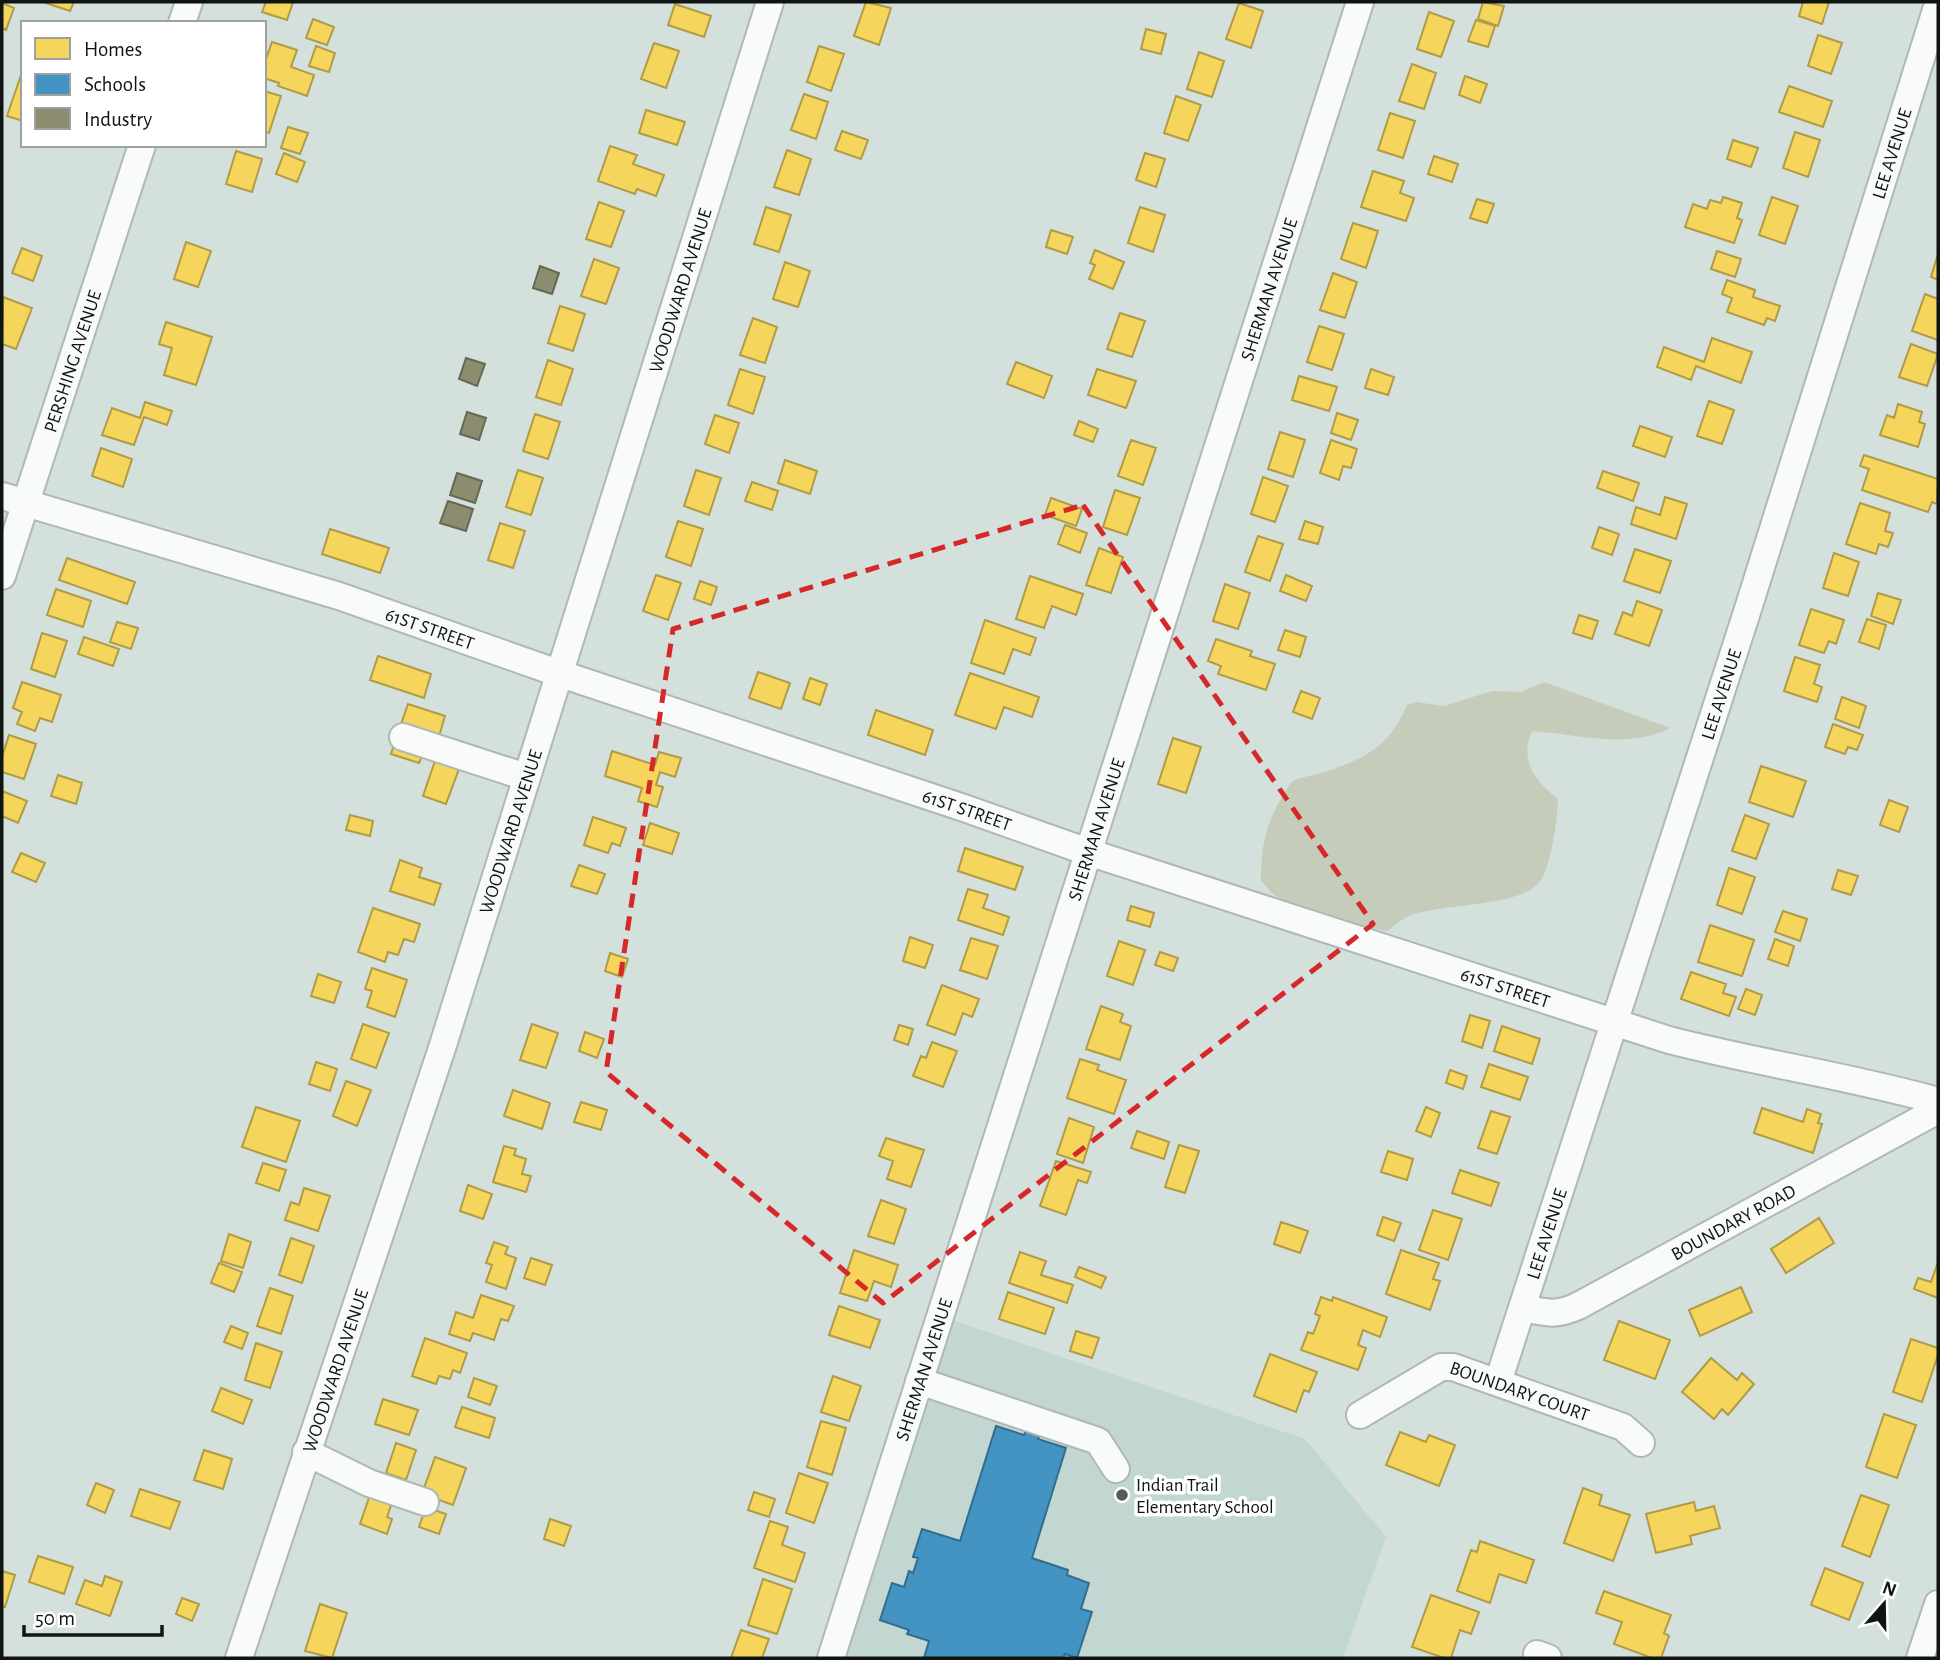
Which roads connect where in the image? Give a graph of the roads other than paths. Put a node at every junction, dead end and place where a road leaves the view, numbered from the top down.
1 (189, 2) edge
2 (770, 2) edge
3 (1360, 2) edge
4 (1938, 4) edge
5 (183, 21) edge
6 (141, 147) edge
7 (13, 500) edge
8 (2, 576) edge
9 (558, 673) junction
10 (403, 737) dead end
11 (526, 777) junction
12 (1088, 852) junction
13 (1613, 1022) junction
14 (1938, 1101) edge
15 (1938, 1110) edge
16 (1523, 1308) junction
17 (919, 1381) junction
18 (1498, 1382) junction
19 (1360, 1415) dead end
20 (1641, 1443) dead end
21 (303, 1463) junction
22 (1116, 1469) dead end
23 (425, 1502) dead end
24 (1938, 1604) edge
25 (239, 1658) edge
26 (831, 1658) edge
27 (1920, 1658) edge

1 - 5 street
2 - 9 street, WOODWARD AVENUE
3 - 12 street, SHERMAN AVENUE
4 - 13 street, LEE AVENUE
6 - 7 street, PERSHING AVENUE
7 - 8 street, PERSHING AVENUE
7 - 9 street, 61ST STREET
9 - 11 street, WOODWARD AVENUE
9 - 12 street, 61ST STREET
10 - 11 street
11 - 21 street, WOODWARD AVENUE
12 - 13 street, 61ST STREET
12 - 17 street, SHERMAN AVENUE
13 - 14 street, 61ST STREET
13 - 16 street, LEE AVENUE
15 - 16 street, BOUNDARY ROAD
16 - 18 street, LEE AVENUE
17 - 22 street
17 - 26 street, SHERMAN AVENUE
18 - 19 street, BOUNDARY COURT
18 - 20 street, BOUNDARY COURT
21 - 23 street
21 - 25 street, WOODWARD AVENUE
24 - 27 street

